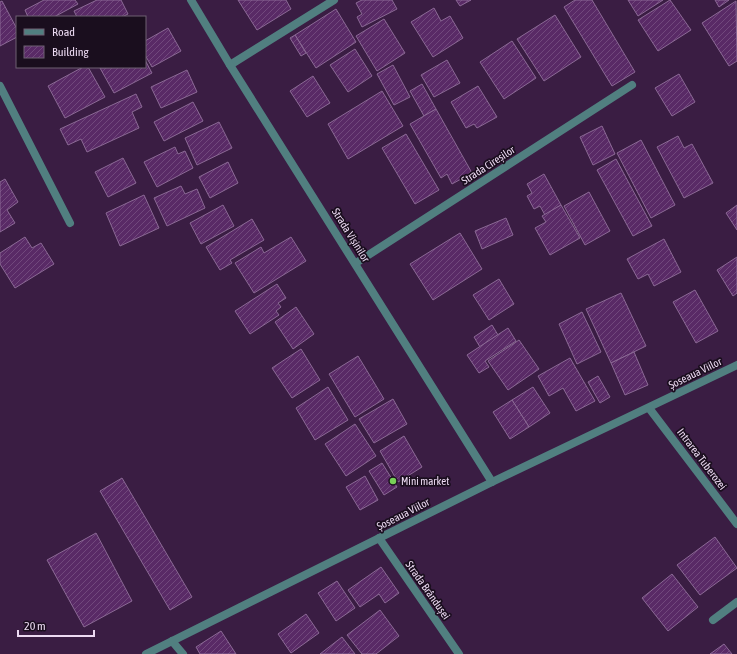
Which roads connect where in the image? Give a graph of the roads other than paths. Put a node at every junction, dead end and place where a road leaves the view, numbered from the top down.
1 (191, 0) edge
2 (334, 0) edge
3 (230, 64) junction
4 (632, 85) dead end
5 (0, 86) edge
6 (70, 223) dead end
7 (356, 263) junction
8 (737, 365) edge
9 (649, 408) junction
10 (492, 482) junction
11 (737, 524) edge
12 (379, 538) junction
13 (737, 602) edge
14 (713, 620) dead end
15 (172, 641) junction
16 (146, 654) edge
17 (183, 654) edge
18 (459, 654) edge

1 - 3 street, Strada Vișinilor
2 - 3 street
3 - 7 street, Strada Vișinilor
4 - 7 street, Strada Cireșilor
5 - 6 street
7 - 10 street, Strada Vișinilor
8 - 9 street, Șoseaua Viilor
9 - 10 street, Șoseaua Viilor
9 - 11 street, Intrarea Tuberozei
10 - 12 street, Șoseaua Viilor
12 - 15 street, Șoseaua Viilor
12 - 18 street, Strada Brândușei
13 - 14 street
15 - 16 street, Șoseaua Viilor
15 - 17 street

